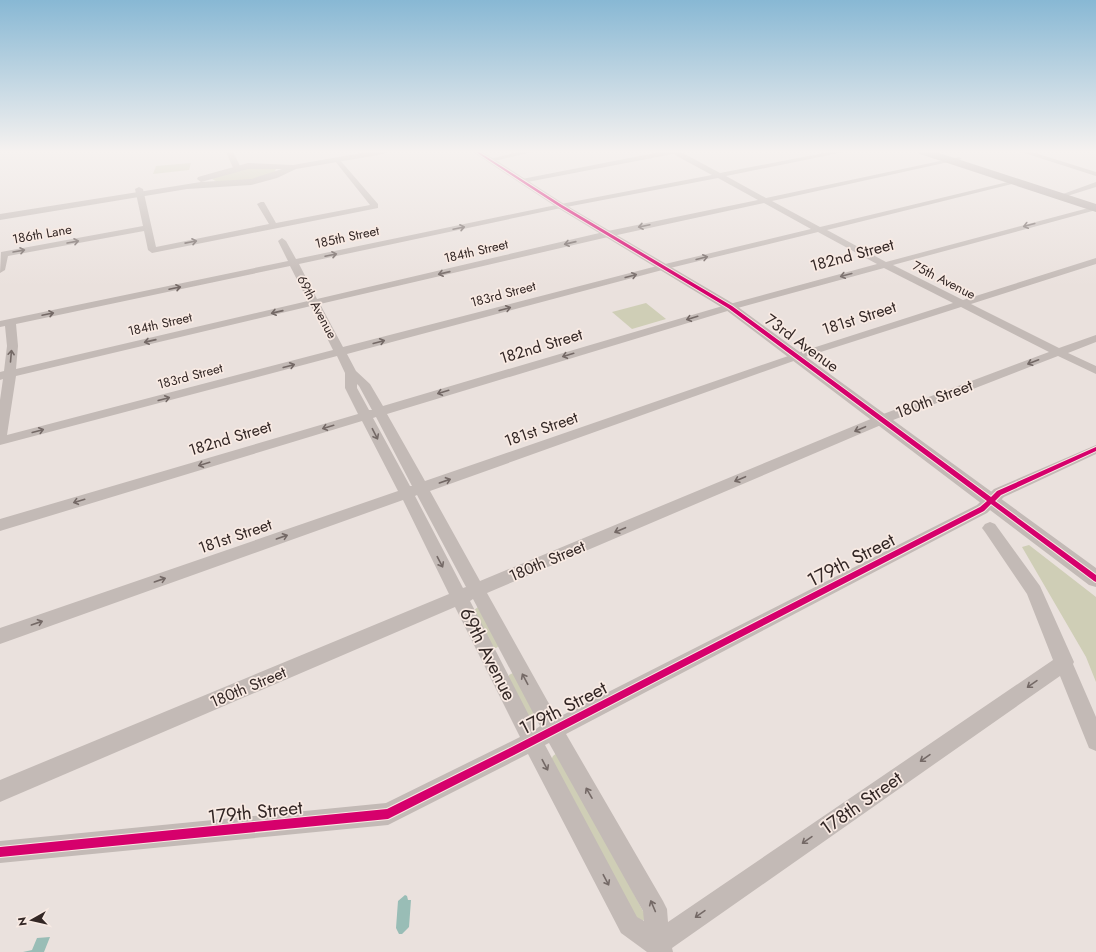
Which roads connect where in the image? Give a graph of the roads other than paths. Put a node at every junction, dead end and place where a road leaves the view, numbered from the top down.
1 (107, 196) edge
2 (115, 196) edge
3 (141, 196) edge
4 (367, 196) edge
5 (546, 196) edge
6 (611, 196) edge
7 (761, 196) edge
8 (785, 196) edge
9 (957, 196) edge
10 (1062, 196) edge
11 (1072, 196) edge
12 (768, 200) junction
13 (262, 204) dead end
14 (561, 206) junction
15 (1095, 207) edge
16 (0, 211) edge
17 (0, 217) edge
18 (274, 226) junction
19 (148, 228) junction
20 (823, 229) junction
21 (608, 234) junction
22 (282, 241) dead end
23 (1096, 261) edge
24 (293, 263) junction
25 (887, 264) junction
26 (664, 267) junction
27 (0, 270) edge
28 (963, 302) junction
29 (315, 303) junction
30 (730, 307) junction
31 (5, 323) edge
32 (0, 334) edge
33 (1096, 338) edge
34 (1061, 351) junction
35 (341, 352) junction
36 (798, 356) junction
37 (1096, 366) edge
38 (1096, 372) edge
39 (5, 375) edge
40 (372, 413) junction
41 (883, 419) junction
42 (0, 436) edge
43 (0, 441) edge
44 (1096, 449) edge
45 (414, 492) junction
46 (991, 500) junction
47 (0, 525) edge
48 (990, 528) dead end
49 (447, 536) junction
50 (430, 542) junction
51 (1096, 579) edge
52 (477, 591) junction
53 (459, 598) junction
54 (0, 636) edge
55 (511, 653) junction
56 (492, 662) junction
57 (1064, 662) junction
58 (553, 730) junction
59 (532, 741) junction
60 (1096, 741) edge
61 (0, 791) edge
62 (0, 852) edge
63 (659, 948) edge

1 - 16 street
2 - 17 street
3 - 19 street
4 - 18 street
5 - 14 street, 73rd Avenue
6 - 14 street, 185th Street
7 - 12 street, 75th Avenue
8 - 12 street, 184th Street
9 - 20 street, 183rd Street
10 - 15 main road
11 - 15 main road
12 - 20 street, 75th Avenue
12 -> 21 street, 184th Street
13 - 18 street
14 - 21 street, 73rd Avenue
24 -> 14 street, 185th Street
15 -> 25 street, 182nd Street
19 -> 18 street
27 -> 19 street, 186th Lane
20 - 25 street, 75th Avenue
26 -> 20 street, 183rd Street
21 - 26 street, 73rd Avenue
21 -> 29 street, 184th Street
22 - 24 street, 69th Avenue
23 - 28 street, 181st Street
24 - 29 street, 69th Avenue
31 -> 24 street, 185th Street
25 - 28 street, 75th Avenue
25 -> 30 street, 182nd Street
26 - 30 street, 73rd Avenue
35 -> 26 street, 183rd Street
28 - 34 street, 75th Avenue
28 - 36 street, 181st Street
29 - 35 street, 69th Avenue
29 -> 39 street, 184th Street
30 - 36 street, 73rd Avenue
30 -> 40 street, 182nd Street
31 - 32 street
39 -> 31 street
33 - 34 street, 180th Street
34 - 37 street, 75th Avenue
34 - 38 street, 75th Avenue
34 -> 41 street, 180th Street
35 - 40 street, 69th Avenue
43 -> 35 street, 183rd Street
36 - 41 street, 73rd Avenue
45 -> 36 street, 181st Street
39 - 42 street
40 - 45 street, 69th Avenue
40 -> 47 street, 182nd Street
41 - 46 street, 73rd Avenue
41 -> 52 street, 180th Street
44 - 46 street, 179th Street
45 - 49 street, 69th Avenue
45 - 50 street, 69th Avenue
54 -> 45 street, 181st Street
46 - 51 street, 73rd Avenue
46 - 58 street, 179th Street
48 - 57 street
49 - 50 street
49 - 52 street, 69th Avenue
50 -> 53 street, 69th Avenue
52 - 53 street, 180th Street
52 - 55 street, 69th Avenue
53 - 56 street, 69th Avenue
53 - 61 street, 180th Street
55 - 56 street
58 -> 55 street, 69th Avenue
56 - 59 street, 69th Avenue
57 - 60 street
57 -> 63 street, 178th Street
58 - 59 street, 179th Street
63 -> 58 street, 69th Avenue
59 - 62 street, 179th Street
59 -> 63 street, 69th Avenue

